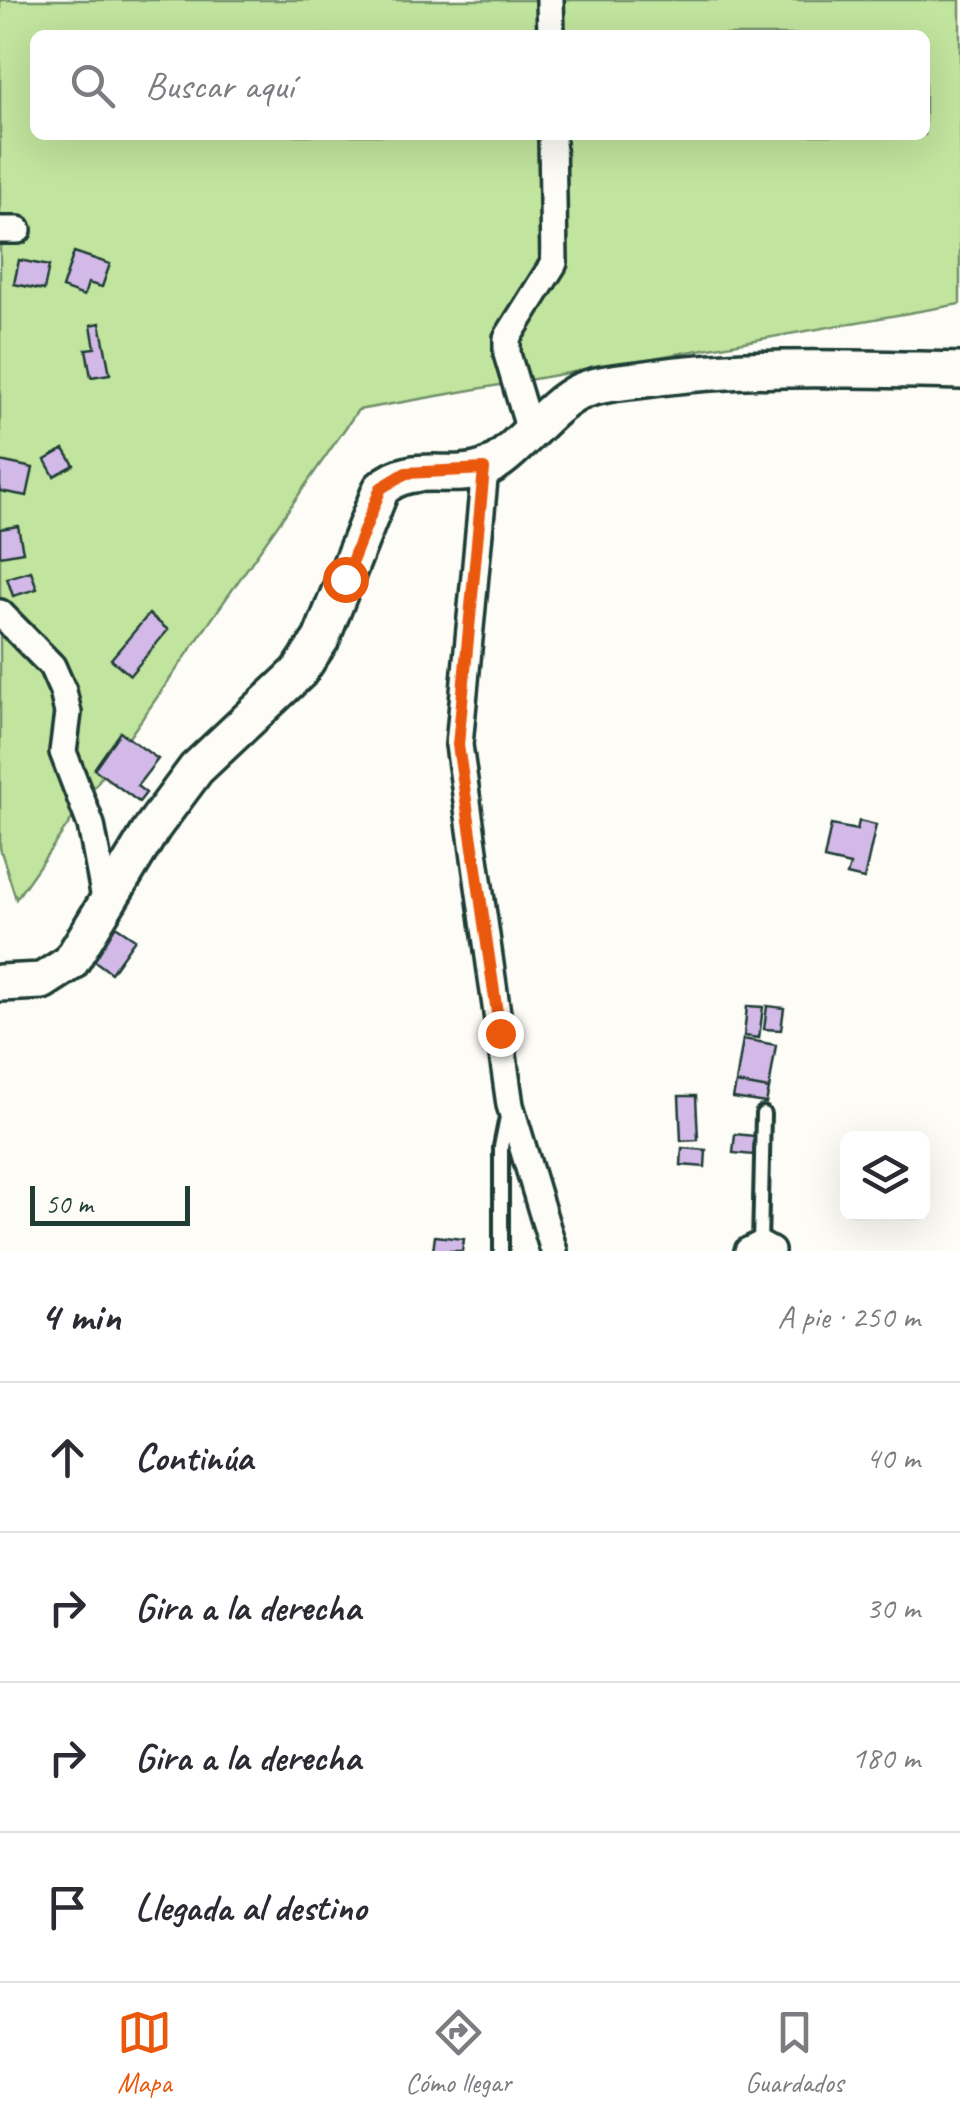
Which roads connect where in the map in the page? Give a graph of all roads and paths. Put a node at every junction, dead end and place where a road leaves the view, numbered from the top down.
1 (550, 0) edge
2 (551, 30) edge
3 (552, 140) edge
4 (960, 371) edge
5 (530, 430) junction
6 (484, 469) junction
7 (0, 613) edge
8 (106, 904) junction
9 (0, 983) edge
10 (510, 1105) junction
11 (763, 1114) dead end
12 (760, 1249) edge
13 (501, 1251) edge
14 (554, 1251) edge

1 - 2 street
3 - 5 street
4 - 5 street
5 - 6 street
6 - 8 street
6 - 10 street
7 - 8 street
8 - 9 street
10 - 13 lane
10 - 14 street
11 - 12 lane

